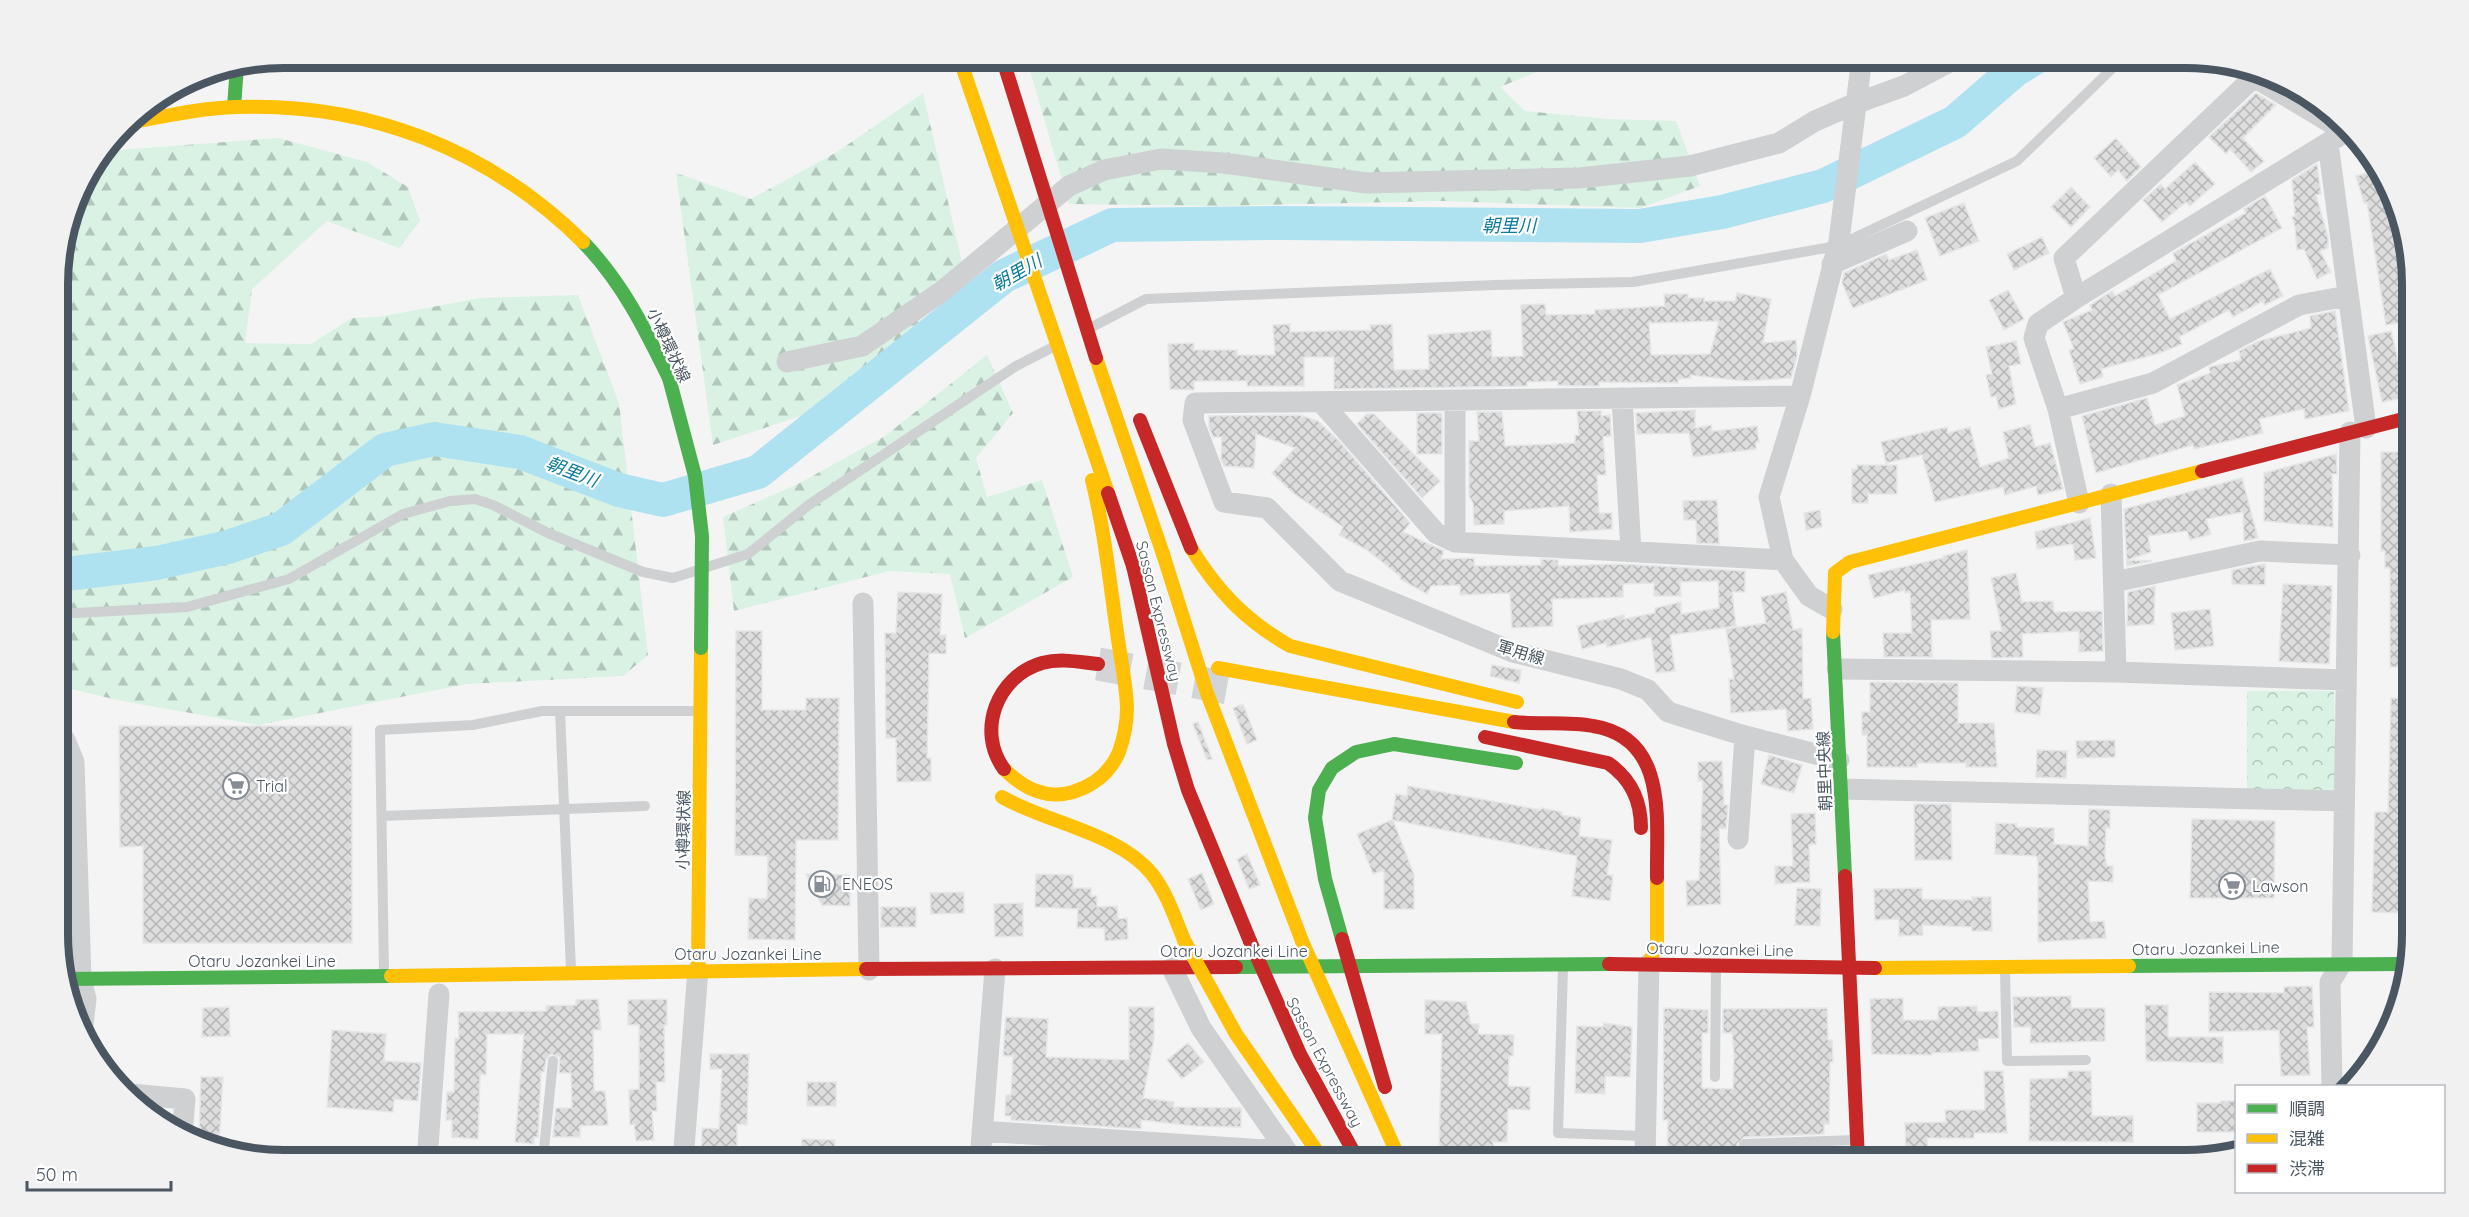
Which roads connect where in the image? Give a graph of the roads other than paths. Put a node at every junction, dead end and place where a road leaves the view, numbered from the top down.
1 (963, 68) edge
2 (1006, 68) edge
3 (1860, 68) edge
4 (1938, 68) edge
5 (2113, 68) edge
6 (236, 73) edge
7 (2253, 78) edge
8 (2259, 81) edge
9 (234, 107) junction
10 (1854, 111) junction
11 (141, 121) edge
12 (1025, 129) junction
13 (2340, 136) edge
14 (1907, 231) dead end
15 (1836, 250) junction
16 (2347, 296) junction
17 (2076, 298) junction
18 (1107, 336) dead end
19 (787, 362) dead end
20 (1800, 396) junction
21 (1622, 398) junction
22 (1455, 401) junction
23 (1322, 403) junction
24 (2058, 409) junction
25 (1137, 412) dead end
26 (2402, 419) edge
27 (2358, 430) junction
28 (1096, 455) junction
29 (2111, 494) junction
30 (2079, 503) junction
31 (1455, 542) junction
32 (1631, 551) junction
33 (2350, 555) junction
34 (1783, 560) junction
35 (2114, 582) junction
36 (863, 603) dead end
37 (1832, 609) junction
38 (68, 613) edge
39 (1098, 664) tunnel mouth
40 (1218, 668) dead end
41 (1837, 669) junction
42 (2116, 672) junction
43 (2346, 680) junction
44 (560, 711) junction
45 (700, 711) junction
46 (1594, 726) junction
47 (1472, 735) dead end
48 (1745, 736) junction
49 (68, 747) edge
50 (1839, 760) junction
51 (1527, 766) dead end
52 (991, 785) dead end
53 (1614, 788) dead end
54 (1840, 789) junction
55 (2344, 801) junction
56 (645, 806) dead end
57 (564, 810) junction
58 (382, 816) junction
59 (1738, 839) dead end
60 (80, 900) junction
61 (68, 901) edge
62 (1645, 957) junction
63 (2342, 963) junction
64 (2399, 964) edge
65 (1563, 965) junction
66 (1716, 966) junction
67 (2005, 967) junction
68 (1172, 968) junction
69 (1850, 968) junction
70 (995, 969) junction
71 (698, 970) junction
72 (869, 970) junction
73 (571, 973) junction
74 (72, 976) edge
75 (384, 976) junction
76 (72, 979) edge
77 (73, 981) edge
78 (439, 994) dead end
79 (84, 1016) edge
80 (2086, 1059) dead end
81 (553, 1061) dead end
82 (1715, 1077) dead end
83 (2332, 1085) edge
84 (140, 1095) edge
85 (183, 1124) edge
86 (982, 1131) junction
87 (1645, 1136) junction
88 (1857, 1140) junction
89 (1744, 1144) dead end
90 (428, 1150) edge
91 (544, 1150) edge
92 (684, 1150) edge
93 (981, 1150) edge
94 (1255, 1150) edge
95 (1268, 1150) edge
96 (1316, 1150) edge
97 (1353, 1150) edge
98 (1396, 1150) edge
99 (1409, 1150) edge
100 (1645, 1150) edge
101 (1858, 1150) edge

1 - 28 main road, Sasson Expressway, bridge
2 - 12 main road, Sasson Expressway, bridge
3 - 10 street
4 - 10 street
5 - 15 lane
6 - 9 main road
7 - 17 street
8 - 13 street
9 - 11 main road, 小樽環状線
9 - 45 main road, 小樽環状線, bridge
10 - 15 street
10 - 19 street
12 - 18 main road, bridge
12 - 98 main road, Sasson Expressway, bridge
13 - 16 street
13 - 17 street
14 - 15 street
15 - 20 street
15 - 38 lane
16 - 24 street
16 - 27 street
17 - 24 street
20 - 21 street
20 - 34 street
21 - 22 street
21 - 32 street
22 - 23 street
22 - 31 street
23 - 31 street
23 - 48 street, 軍用線
24 - 30 street
25 - 46 main road, bridge
26 - 27 main road
27 - 29 main road
27 - 33 street
28 - 39 main road
28 - 97 main road, Sasson Expressway, bridge
29 - 30 main road
29 - 35 street
30 - 37 main road, 朝里中央線
31 - 32 street
32 - 34 street
33 - 35 street
33 - 43 street
34 - 37 street
35 - 42 street
36 - 72 street
37 - 41 main road, 朝里中央線
40 - 46 main road
41 - 42 street
41 - 50 main road, 朝里中央線
42 - 43 street
43 - 55 street
44 - 45 lane
44 - 57 lane
44 - 58 lane
45 - 71 main road, 小樽環状線
46 - 62 main road
47 - 53 main road
48 - 50 street, 軍用線
48 - 59 street
49 - 60 street
50 - 54 main road, 朝里中央線
51 - 99 main road, bridge
52 - 96 main road, bridge
54 - 55 street
54 - 69 main road, 朝里中央線
55 - 63 street
56 - 57 lane
57 - 58 lane
57 - 73 lane
58 - 75 lane
60 - 61 lane
60 - 74 street
62 - 65 main road, Otaru Jozankei Line
62 - 66 main road, Otaru Jozankei Line
62 - 87 street
63 - 64 main road, Otaru Jozankei Line
63 - 67 main road, Otaru Jozankei Line
63 - 83 street
65 - 68 main road, Otaru Jozankei Line
65 - 87 lane
66 - 69 main road, Otaru Jozankei Line
66 - 82 lane
67 - 69 main road, Otaru Jozankei Line
67 - 80 lane
68 - 70 main road, Otaru Jozankei Line
68 - 95 street
69 - 88 main road, 朝里中央線
70 - 72 main road, Otaru Jozankei Line
70 - 86 street
71 - 72 main road, Otaru Jozankei Line
71 - 73 main road, Otaru Jozankei Line
71 - 92 street
73 - 75 main road, Otaru Jozankei Line
75 - 76 main road, Otaru Jozankei Line
77 - 79 street
78 - 90 street
81 - 91 lane
84 - 85 street
86 - 93 street
86 - 94 street
87 - 100 street
88 - 89 lane
88 - 101 main road, 朝里中央線

